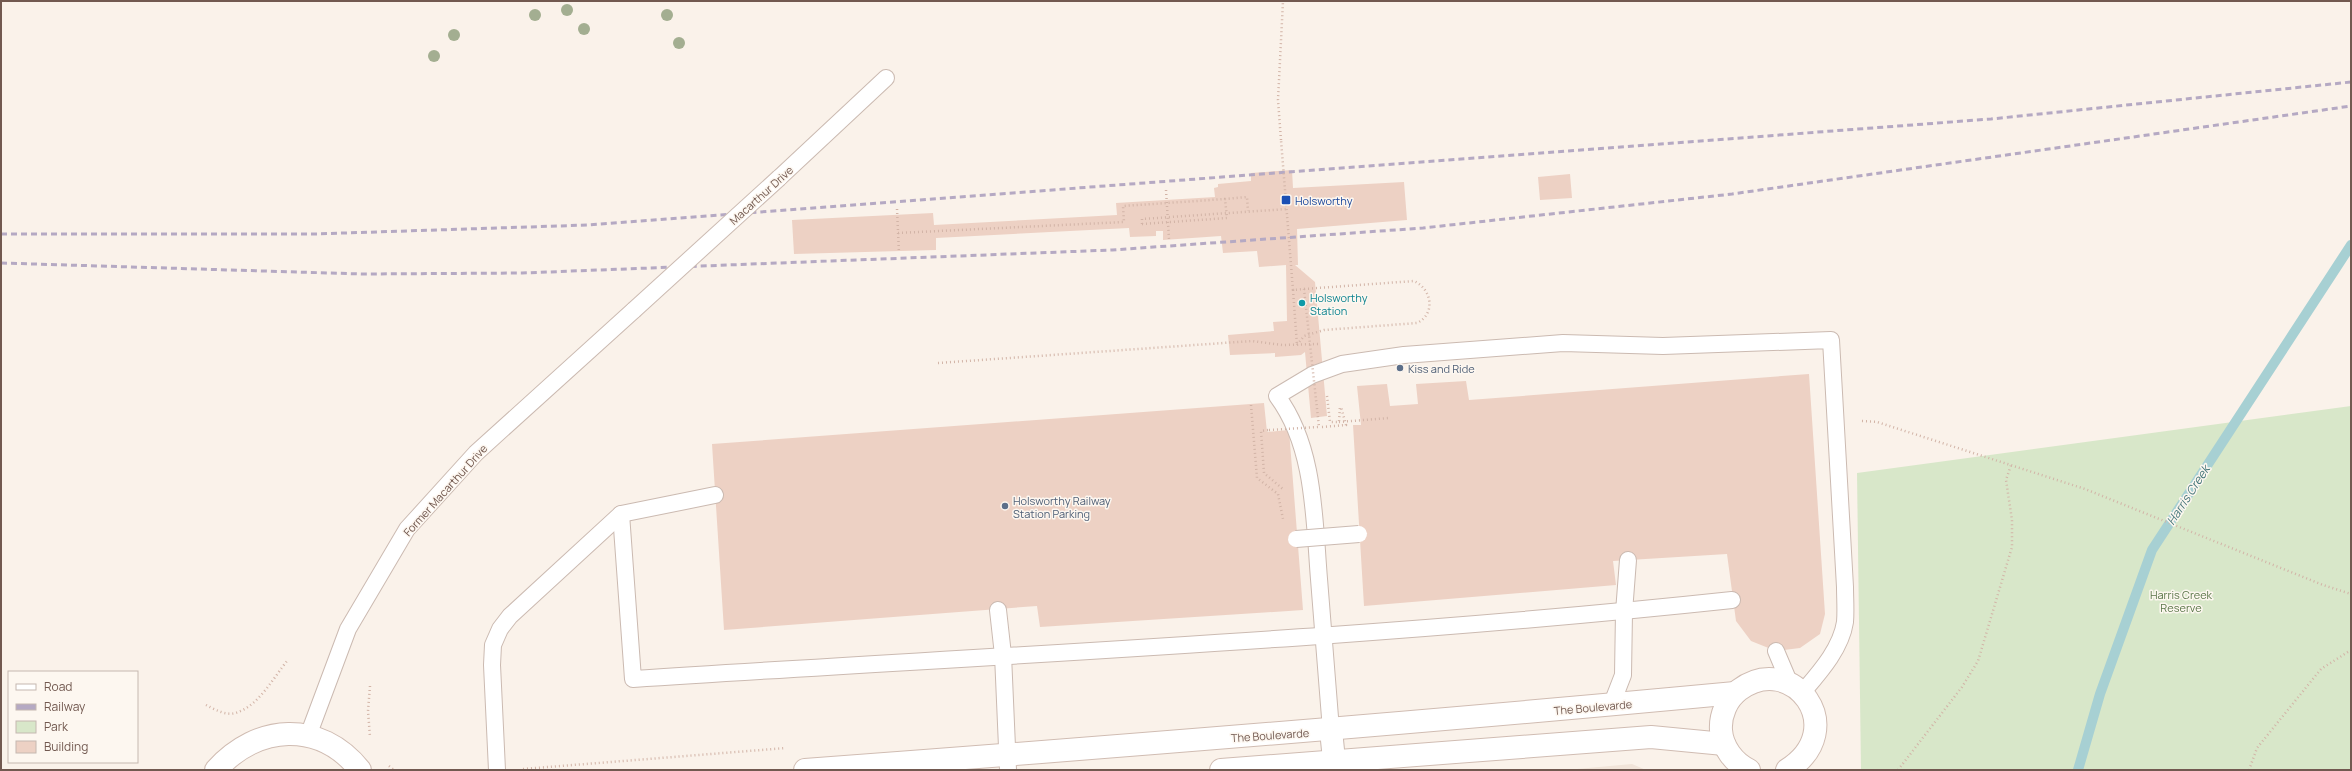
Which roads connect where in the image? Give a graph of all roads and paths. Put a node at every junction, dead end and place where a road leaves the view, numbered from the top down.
1 (1283, 1) edge
2 (886, 78) dead end
3 (1166, 190) dead end
4 (1225, 199) junction
5 (898, 209) dead end
6 (1287, 209) junction
7 (1248, 211) junction
8 (1167, 218) junction
9 (898, 234) junction
10 (1169, 239) dead end
11 (899, 252) dead end
12 (1304, 289) junction
13 (1293, 290) junction
14 (634, 310) joint
15 (1322, 343) dead end
16 (1297, 346) junction
17 (938, 363) dead end
18 (1327, 392) dead end
19 (1251, 405) dead end
20 (1390, 418) dead end
21 (1836, 419) junction
22 (1339, 422) junction
23 (1319, 427) junction
24 (2010, 465) junction
25 (1287, 492) dead end
26 (715, 494) dead end
27 (621, 514) junction
28 (1288, 514) dead end
29 (1359, 534) dead end
30 (1296, 539) dead end
31 (1628, 560) dead end
32 (2351, 594) edge
33 (1732, 600) dead end
34 (998, 610) dead end
35 (1624, 612) junction
36 (1324, 636) junction
37 (2351, 650) edge
38 (1776, 651) dead end
39 (1003, 655) junction
40 (288, 661) dead end
41 (370, 686) dead end
42 (1796, 688) junction
43 (1735, 693) junction
44 (206, 705) dead end
45 (1611, 706) junction
46 (1331, 730) junction
47 (308, 736) junction
48 (372, 741) dead end
49 (1724, 744) junction
50 (791, 748) dead end
51 (386, 762) dead end
52 (1008, 762) edge
53 (1334, 765) edge
54 (523, 769) edge
55 (216, 770) edge
56 (360, 770) edge
57 (394, 770) edge
58 (497, 770) edge
59 (805, 770) edge
60 (1221, 770) edge
61 (1749, 770) edge
62 (1787, 770) edge
63 (1898, 770) edge
64 (2249, 770) edge

1 - 6 path, bridge
2 - 14 lane, Macarthur Drive, bridge
3 - 8 path
4 - 7 path, bridge
4 - 8 path, bridge
4 - 9 path
5 - 9 path
6 - 7 path
6 - 13 path, bridge
7 - 8 path
8 - 10 path
9 - 11 path
12 - 13 path, bridge
12 - 16 path
12 - 23 path, bridge
13 - 16 path
14 - 47 lane, Former Macarthur Drive
15 - 16 path
16 - 17 path
18 - 22 path
19 - 28 path
20 - 22 path
21 - 24 path
21 - 36 lane
21 - 42 lane
22 - 23 path
23 - 25 path, bridge
24 - 32 path
24 - 63 path
26 - 27 lane
27 - 39 lane
27 - 58 lane
29 - 30 lane, bridge
31 - 35 lane
33 - 35 lane
34 - 39 lane
35 - 36 lane
35 - 45 lane
36 - 39 lane
36 - 46 lane
37 - 64 path
38 - 42 lane
39 - 52 lane
40 - 44 path
41 - 48 path
42 - 43 street
42 - 62 street
43 - 45 street, The Boulevarde
43 - 49 street
45 - 46 street, The Boulevarde
46 - 52 street, The Boulevarde
46 - 53 street
47 - 55 street
47 - 56 street
49 - 53 street
49 - 61 street
50 - 54 path
51 - 57 path
52 - 59 street, The Boulevarde
53 - 60 street

